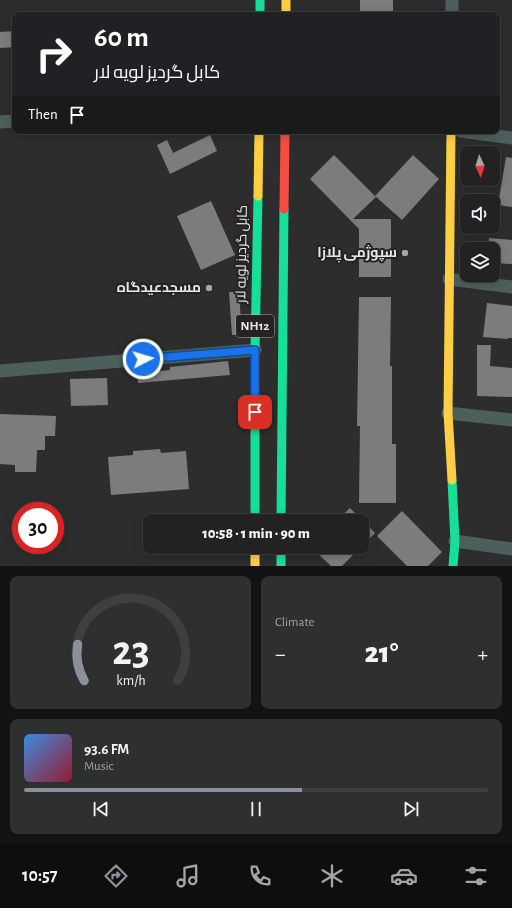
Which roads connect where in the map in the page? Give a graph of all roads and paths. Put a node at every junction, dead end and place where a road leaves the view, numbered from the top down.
1 (260, 0) edge
2 (286, 0) edge
3 (452, 0) edge
4 (260, 12) edge
5 (286, 12) edge
6 (452, 12) edge
7 (12, 121) edge
8 (0, 122) edge
9 (259, 134) edge
10 (285, 134) edge
11 (451, 134) edge
12 (483, 134) edge
13 (512, 138) edge
14 (449, 279) junction
15 (512, 286) edge
16 (255, 350) junction
17 (0, 370) edge
18 (448, 413) junction
19 (512, 420) edge
20 (255, 514) edge
21 (281, 514) edge
22 (455, 541) junction
23 (512, 549) edge
24 (255, 554) edge
25 (281, 554) edge
26 (255, 566) edge
27 (281, 566) edge
28 (453, 566) edge

1 - 4 main road
2 - 5 main road
3 - 6 street
7 - 8 street
9 - 16 main road, کابل گردیز لویه لار / NH12
10 - 21 main road, NH12
11 - 14 main road
12 - 13 street
14 - 15 street
14 - 18 main road
16 - 17 street
16 - 20 main road, کابل گردیز لویه لار / NH12
18 - 19 street
18 - 22 main road
22 - 23 street
22 - 28 main road
24 - 26 main road
25 - 27 main road

